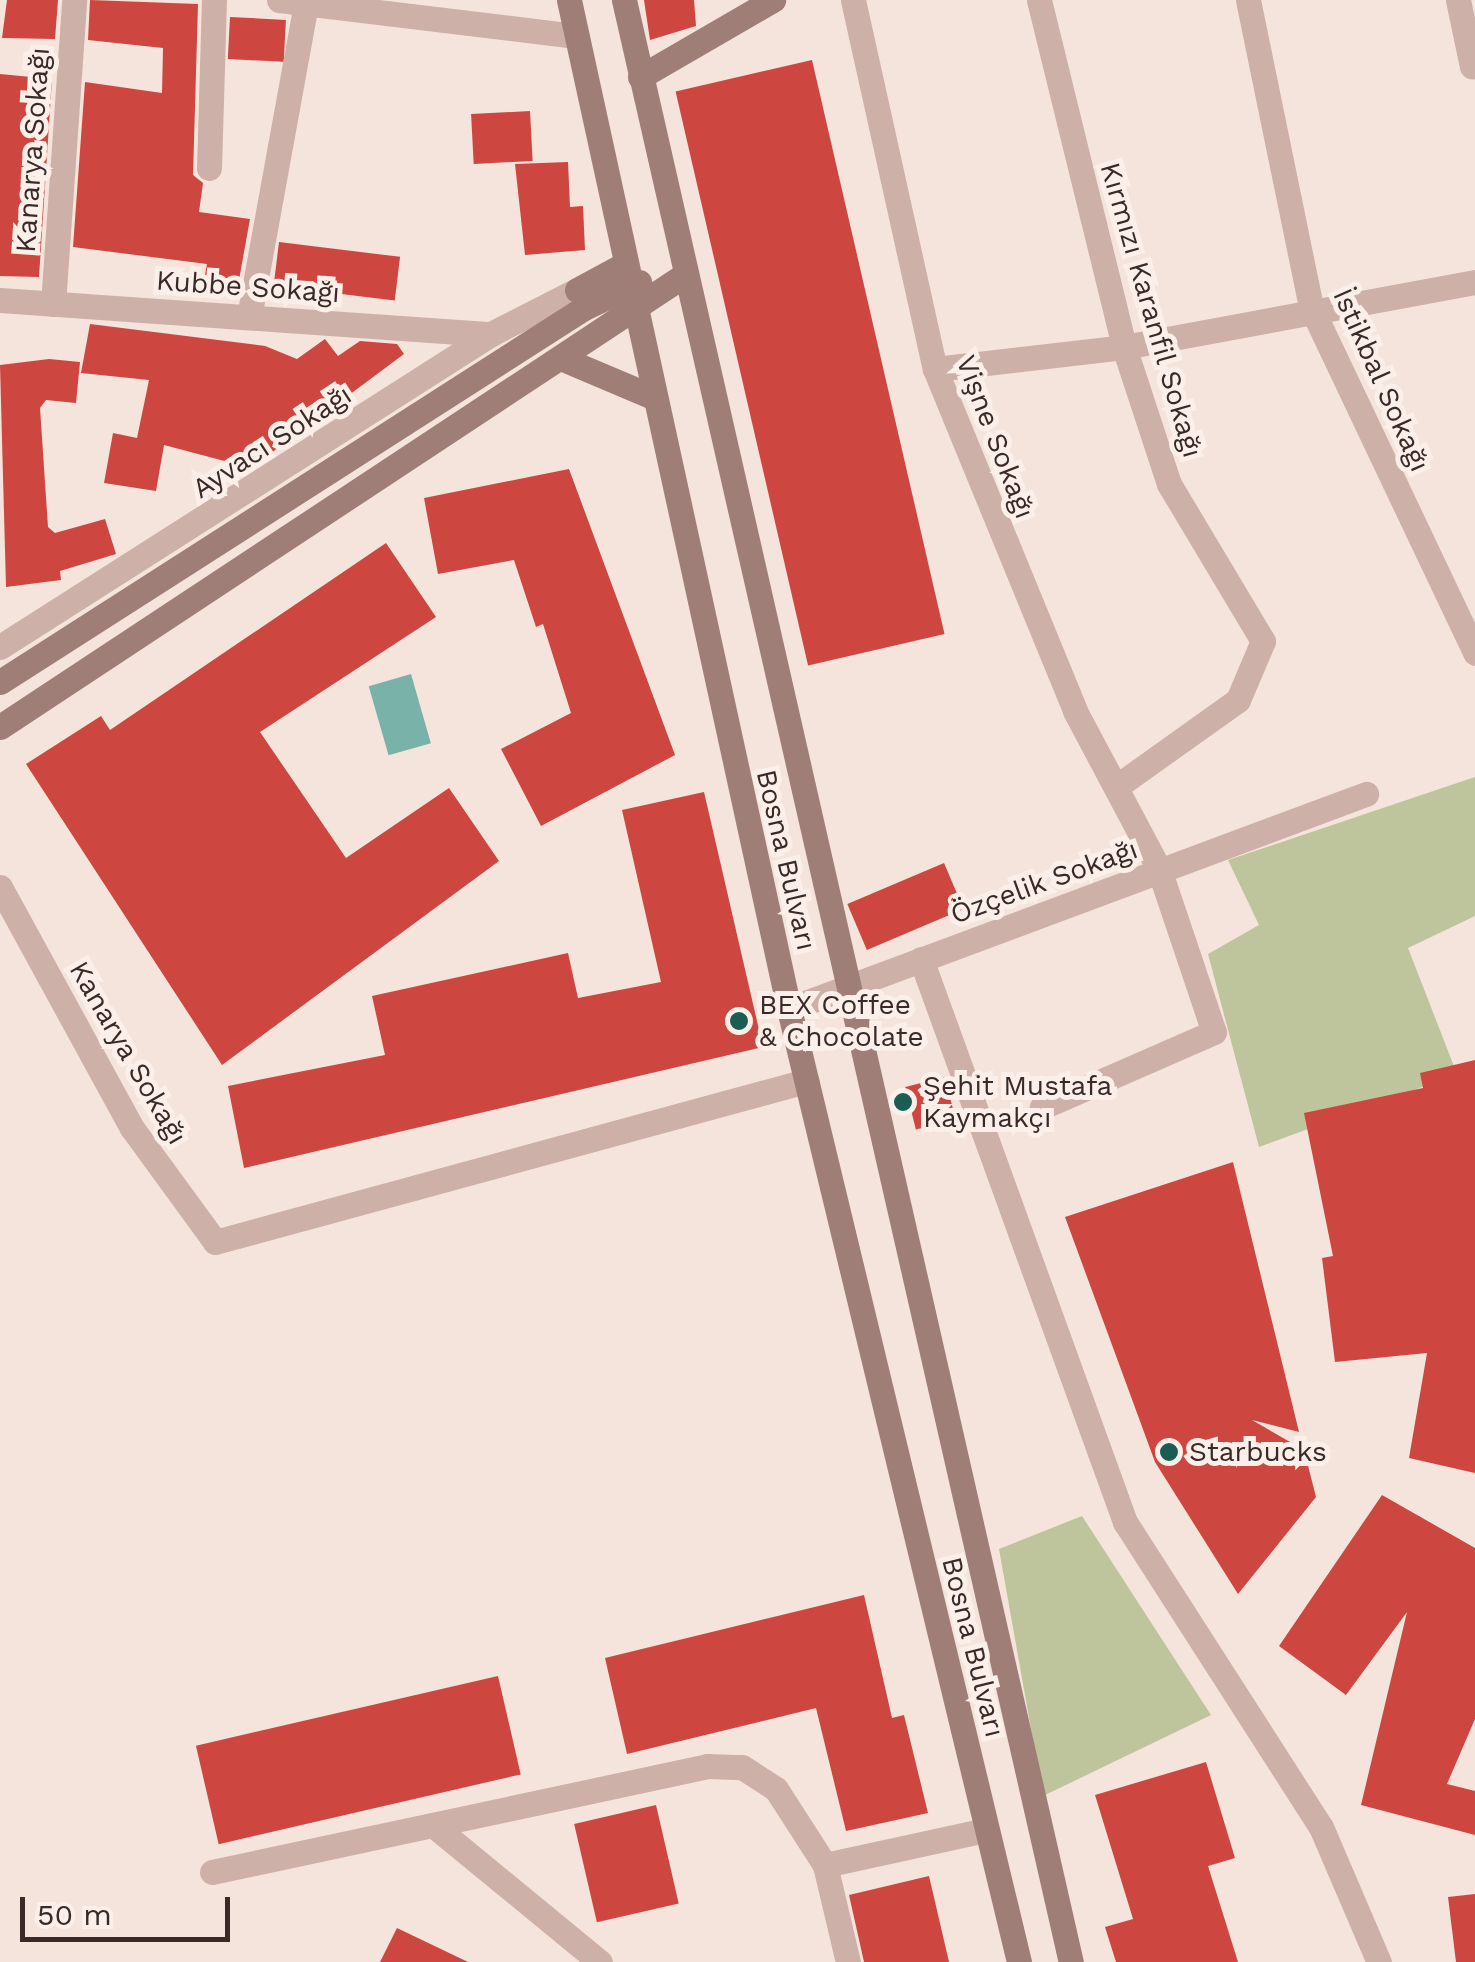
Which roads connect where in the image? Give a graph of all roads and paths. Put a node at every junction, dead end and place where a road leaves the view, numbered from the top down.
1 (74, 0) edge
2 (214, 0) edge
3 (279, 0) edge
4 (569, 0) edge
5 (624, 0) edge
6 (773, 0) edge
7 (852, 0) edge
8 (1039, 0) edge
9 (1248, 0) edge
10 (1458, 0) edge
11 (306, 4) junction
12 (576, 36) junction
13 (1472, 67) dead end
14 (640, 77) junction
15 (209, 168) dead end
16 (686, 274) junction
17 (1475, 282) edge
18 (628, 286) junction
19 (580, 299) junction
20 (0, 300) edge
21 (53, 304) junction
22 (1311, 306) junction
23 (249, 317) junction
24 (491, 334) junction
25 (1124, 347) junction
26 (563, 359) junction
27 (935, 370) junction
28 (652, 398) junction
29 (1, 642) edge
30 (1475, 653) edge
31 (0, 682) edge
32 (0, 727) edge
33 (1116, 787) junction
34 (1366, 794) dead end
35 (1158, 870) junction
36 (0, 887) edge
37 (921, 959) junction
38 (847, 987) junction
39 (789, 1009) junction
40 (806, 1080) junction
41 (1042, 1107) dead end
42 (433, 1825) junction
43 (986, 1830) junction
44 (825, 1865) junction
45 (212, 1872) dead end
46 (600, 1962) edge
47 (848, 1962) edge
48 (1019, 1962) edge
49 (1071, 1962) edge
50 (1379, 1962) edge

1 - 21 street, Kanarya Sokağı
2 - 15 street
3 - 11 street
4 - 12 main road, Bosna Bulvarı
5 - 14 main road, Bosna Bulvarı
6 - 14 main road
7 - 27 street, Vişne Sokağı
8 - 25 street, Kırmızı Karanfil Sokağı
9 - 22 street, İstikbal Sokağı
10 - 13 street
11 - 12 street
11 - 23 street
12 - 18 main road, Bosna Bulvarı
14 - 16 main road, Bosna Bulvarı
16 - 18 main road
16 - 38 main road, Bosna Bulvarı
17 - 22 street
18 - 19 main road
18 - 26 main road
18 - 28 main road, Bosna Bulvarı
19 - 24 street, Ayvacı Sokağı
19 - 31 main road
20 - 21 street, Kubbe Sokağı
21 - 23 street, Kubbe Sokağı
22 - 25 street
22 - 30 street, İstikbal Sokağı
23 - 24 street, Kubbe Sokağı
24 - 29 street, Ayvacı Sokağı
25 - 27 street
25 - 33 street, Kırmızı Karanfil Sokağı
26 - 28 main road
26 - 32 main road
27 - 33 street, Vişne Sokağı
28 - 39 main road, Bosna Bulvarı
33 - 35 street, Vişne Sokağı
34 - 35 street
35 - 37 street, Özçelik Sokağı
35 - 41 street, Özçelik Sokağı
36 - 40 street, Kanarya Sokağı
37 - 38 street, Özçelik Sokağı
37 - 50 street
38 - 39 street, Özçelik Sokağı
38 - 49 main road, Bosna Bulvarı
39 - 40 main road, Bosna Bulvarı
40 - 43 main road, Bosna Bulvarı
42 - 44 street
42 - 45 street
42 - 46 street
43 - 44 street
43 - 48 main road, Bosna Bulvarı
44 - 47 street

